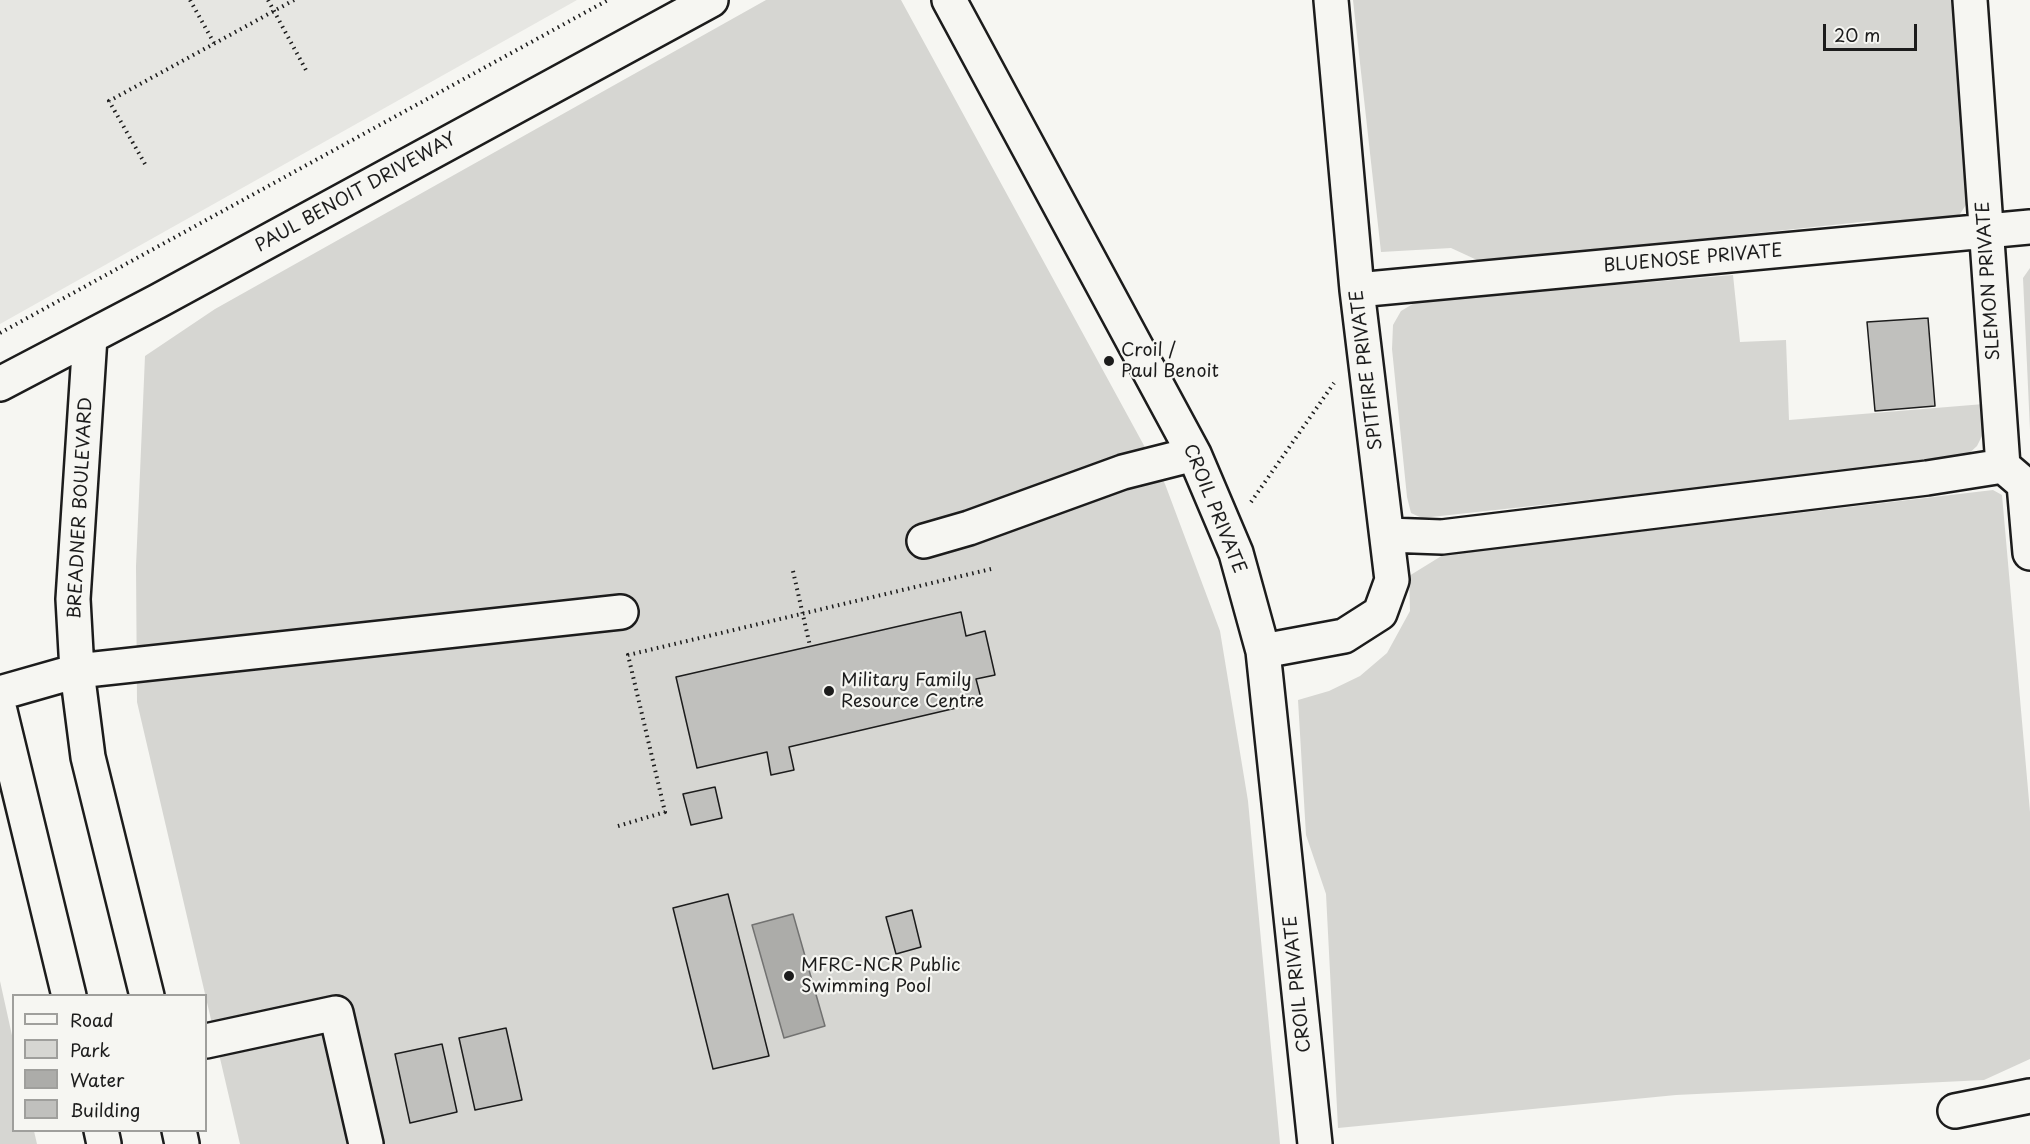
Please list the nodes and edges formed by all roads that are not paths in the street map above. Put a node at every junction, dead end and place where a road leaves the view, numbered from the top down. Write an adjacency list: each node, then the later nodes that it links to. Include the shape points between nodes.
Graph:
1 (711, 0): 8 (street, PAUL BENOIT DRIVEWAY)
2 (949, 0): 10 (street, CROIL PRIVATE)
3 (1331, 0): 7 (street, SPITFIRE PRIVATE)
4 (1970, 0): 6 (street, SLEMON PRIVATE)
5 (2030, 227): 6 (street, BLUENOSE PRIVATE)
6 (1986, 232): 7 (street, BLUENOSE PRIVATE); 11 (street, SLEMON PRIVATE)
7 (1357, 290): 12 (street, SPITFIRE PRIVATE)
8 (90, 337): 9 (street, PAUL BENOIT DRIVEWAY); 17 (street, BREADNER BOULEVARD, via 73,599)
9 (0, 384)
10 (1194, 454): 13 (street, via 1122,472); 16 (street, CROIL PRIVATE, via 1236,553)
11 (2019, 478): 12 (street, via 1927,478 1442,537); 14 (street, SLEMON PRIVATE)
12 (1387, 536): 16 (street, SPITFIRE PRIVATE, via 1392,580 1380,614 1344,636)
13 (924, 541)
14 (2030, 553)
15 (621, 612): 17 (street)
16 (1263, 651): 26 (street, CROIL PRIVATE)
17 (77, 671): 18 (street); 21 (street, BREADNER BOULEVARD, via 88,757)
18 (0, 693)
19 (0, 711): 20 (street)
20 (69, 994)
21 (147, 994)
22 (207, 1041): 25 (street, via 336,1013)
23 (2030, 1096): 24 (street)
24 (1955, 1111)
25 (366, 1144)
26 (1315, 1144)

